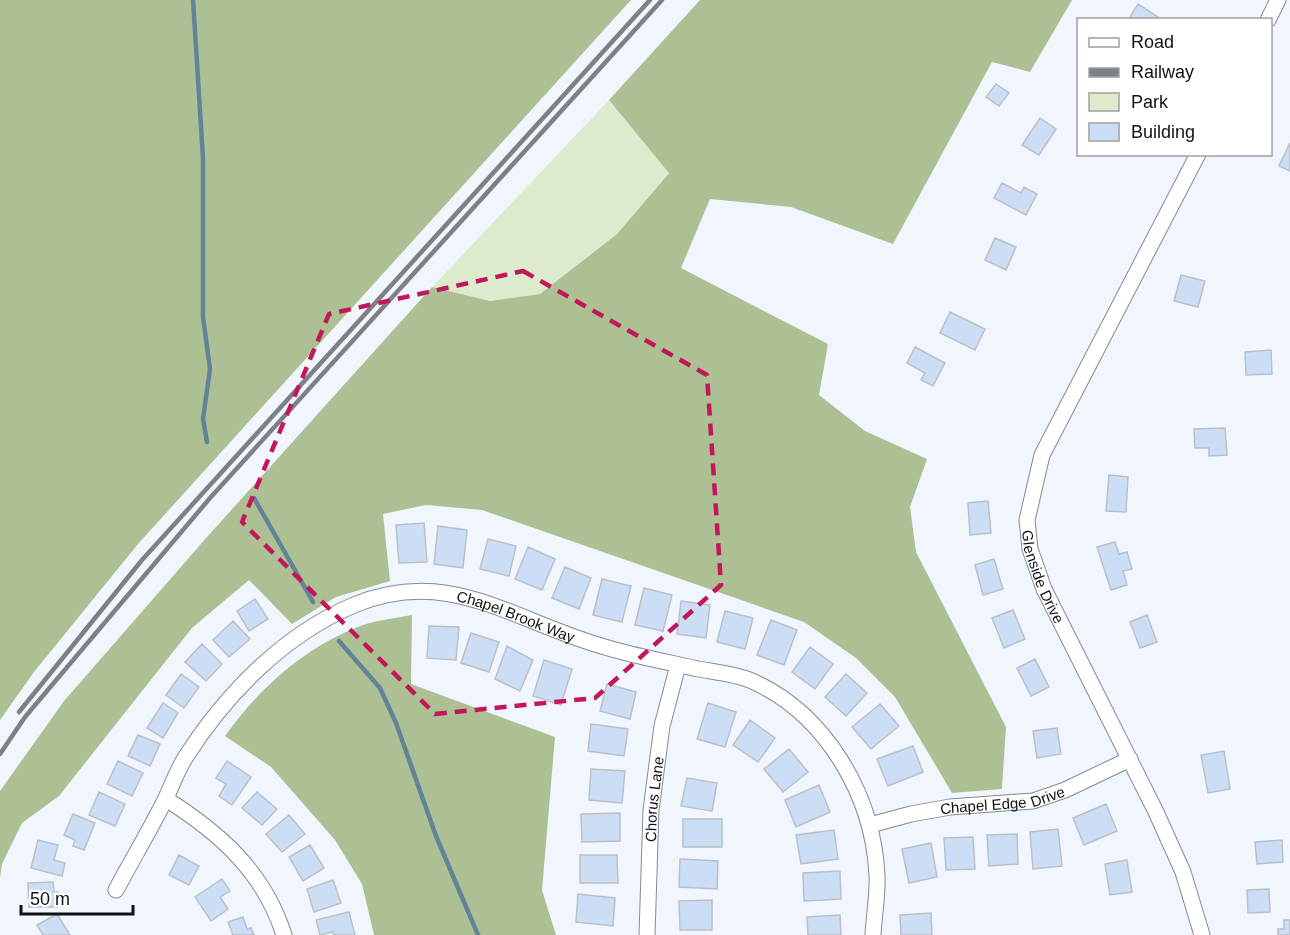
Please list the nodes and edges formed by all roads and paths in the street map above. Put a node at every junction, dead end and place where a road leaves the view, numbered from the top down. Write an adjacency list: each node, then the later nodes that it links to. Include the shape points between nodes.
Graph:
1 (1278, 0): 2 (street)
2 (1269, 18)
3 (1197, 156): 5 (street, Glenside Drive, via 1042,455 1027,520 1030,549 1044,589)
4 (678, 665): 6 (street, Chapel Brook Way, via 579,639 477,599 446,592 380,597 353,606 308,630 263,664 218,710 183,761); 7 (street, Chapel Brook Way, via 750,680 780,696 832,745 854,782); 10 (street, Chorus Lane, via 662,726 651,810)
5 (1130, 759): 7 (street, Chapel Edge Drive, via 1033,801 950,807); 12 (street, Glenside Drive, via 1183,872)
6 (166, 799): 8 (street, Chapel Brook Way); 9 (street, via 222,838 243,860 260,884)
7 (870, 825): 11 (street, Chapel Brook Way, via 877,875)
8 (116, 890)
9 (284, 935)
10 (647, 935)
11 (873, 935)
12 (1202, 935)

